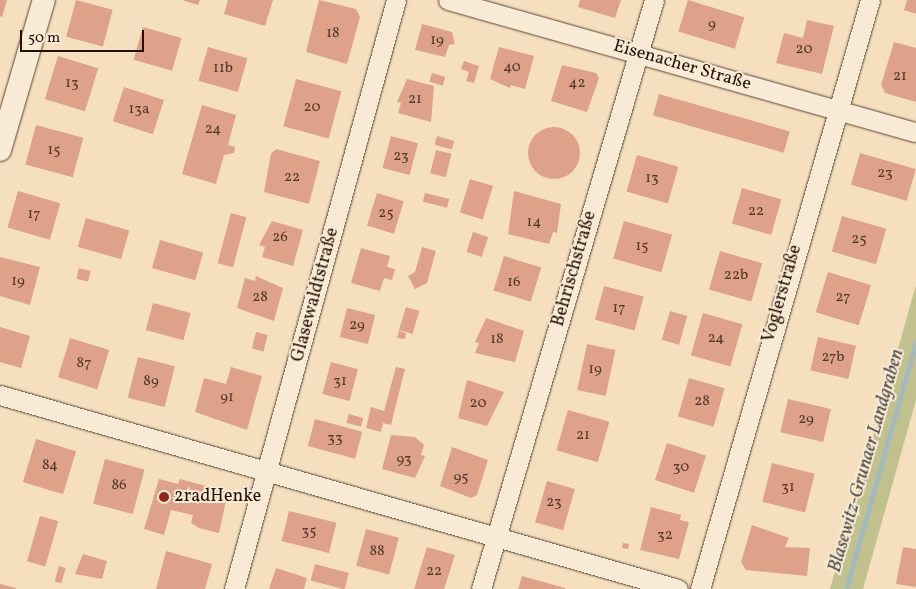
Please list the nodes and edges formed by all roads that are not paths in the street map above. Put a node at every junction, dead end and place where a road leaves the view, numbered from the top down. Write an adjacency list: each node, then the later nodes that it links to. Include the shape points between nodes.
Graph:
1 (44, 0): 9 (street)
2 (396, 0): 11 (street, Glasewaldtstraße)
3 (448, 0): 6 (street, Eisenacher Straße)
4 (654, 0): 6 (street, Behrischstraße)
5 (870, 0): 7 (street, Voglerstraße)
6 (638, 53): 7 (street, Eisenacher Straße); 12 (street, Behrischstraße)
7 (838, 110): 8 (street, Eisenacher Straße); 16 (street, Voglerstraße)
8 (916, 132)
9 (0, 150)
10 (0, 395): 11 (street)
11 (270, 471): 12 (street); 13 (street, Glasewaldtstraße)
12 (496, 537): 14 (street, Behrischstraße); 15 (street)
13 (234, 589)
14 (481, 589)
15 (678, 589)
16 (700, 589)

